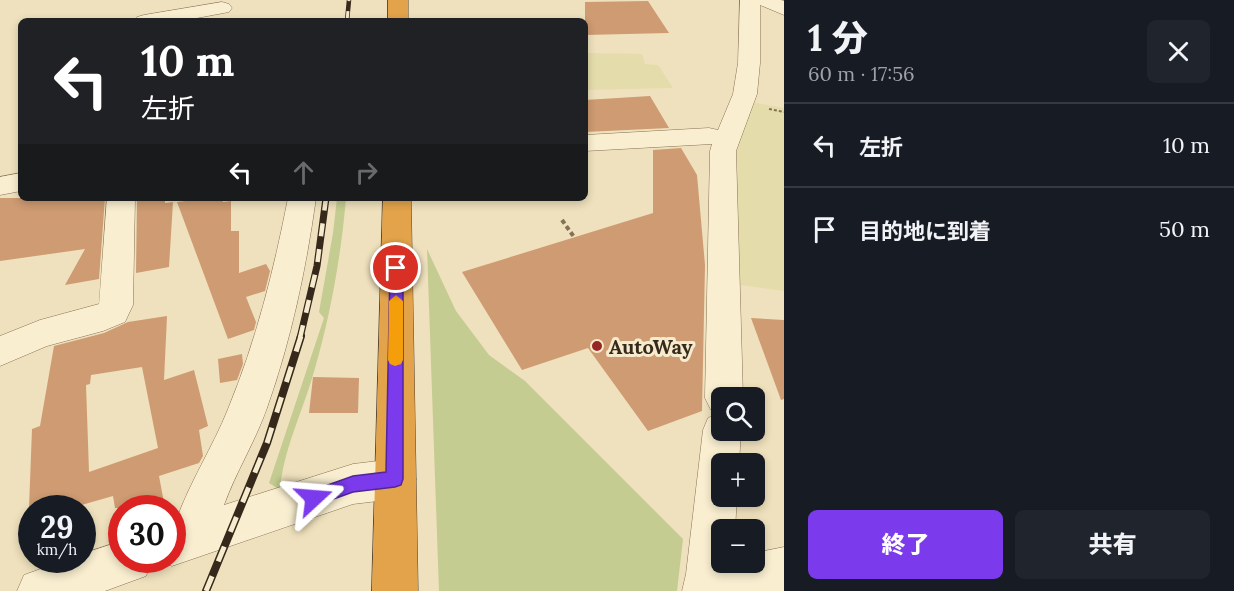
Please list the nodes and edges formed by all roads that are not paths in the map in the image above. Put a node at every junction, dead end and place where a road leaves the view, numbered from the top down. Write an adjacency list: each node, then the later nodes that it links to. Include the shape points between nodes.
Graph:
1 (398, 0): 7 (highway)
2 (750, 0): 8 (street, via 745,94)
3 (765, 0): 4 (street)
4 (784, 9)
5 (223, 10): 6 (street)
6 (166, 18)
7 (398, 18)
8 (726, 139): 9 (street, via 709,136); 16 (street, via 721,184)
9 (588, 143)
10 (18, 183): 11 (street)
11 (0, 186)
12 (121, 201): 15 (street, via 113,313 40,334)
13 (301, 201): 19 (street, via 290,268 246,411)
14 (397, 201): 18 (highway)
15 (0, 351)
16 (724, 387)
17 (721, 441): 23 (street)
18 (395, 479): 20 (street, via 353,484); 25 (highway)
19 (186, 536)
20 (186, 540)
21 (108, 568): 24 (street)
22 (784, 570): 23 (street)
23 (707, 583)
24 (40, 591)
25 (395, 591)

